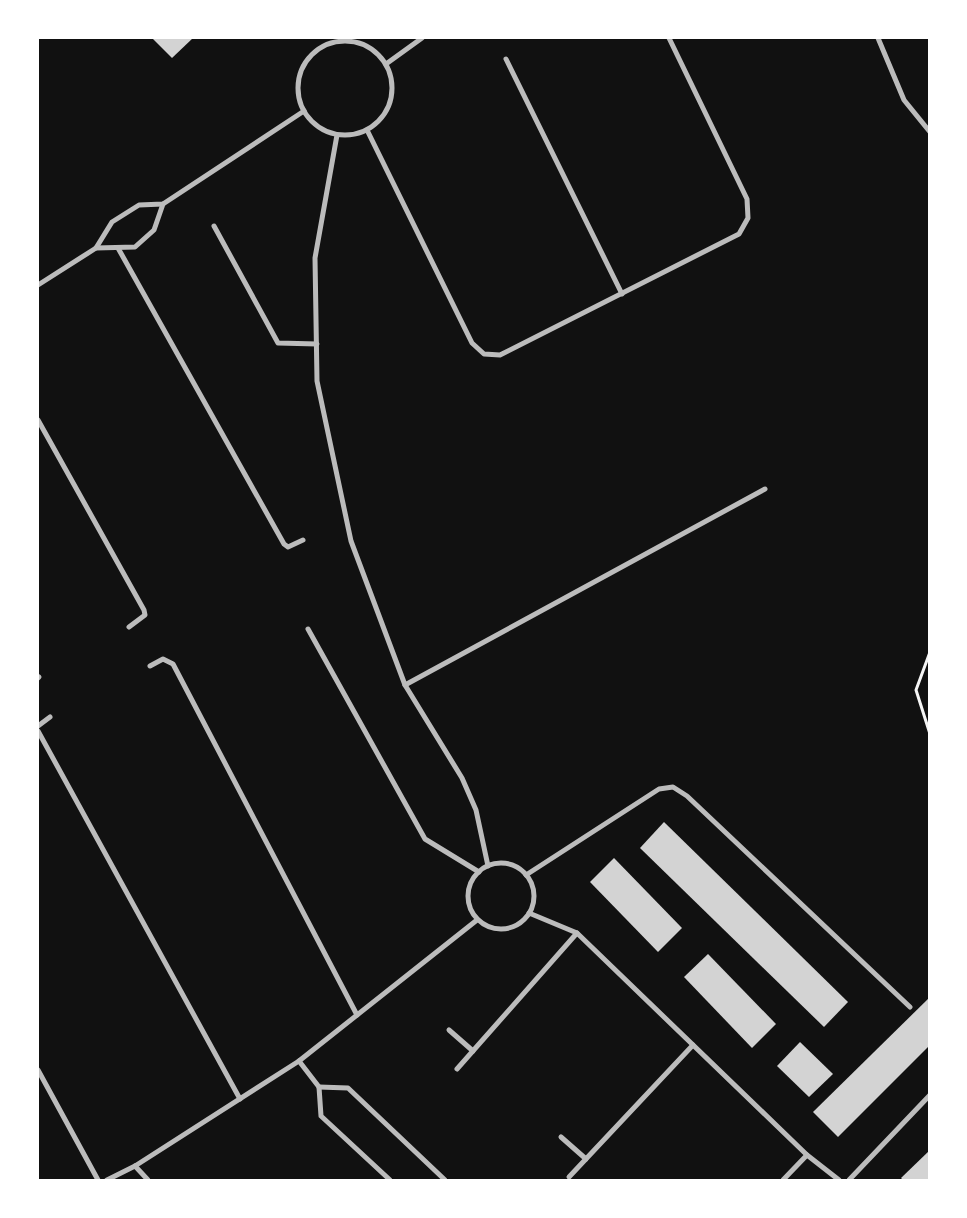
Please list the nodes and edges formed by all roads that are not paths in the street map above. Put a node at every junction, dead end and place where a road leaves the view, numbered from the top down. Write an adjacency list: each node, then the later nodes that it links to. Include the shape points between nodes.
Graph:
1 (422, 38): 6 (street)
2 (669, 38): 16 (street, via 747,199 748,218 739,234)
3 (878, 38): 9 (street, via 904,100)
4 (332, 40): 6 (street, via 363,44); 7 (street, via 309,58 302,70 298,91)
5 (506, 59): 16 (street)
6 (386, 64): 8 (street, via 392,78 388,109)
7 (304, 112): 10 (street, via 318,127); 11 (street)
8 (368, 130): 10 (street, via 353,135); 16 (street, via 472,343 484,354 500,355)
9 (930, 132)
10 (337, 135): 17 (street, via 315,258)
11 (163, 204): 13 (street, via 139,205 112,222); 14 (street, via 154,230 136,247)
12 (214, 226): 17 (street, via 278,343)
13 (96, 248): 14 (street); 15 (street)
14 (118, 248): 20 (street, via 284,544 288,547)
15 (38, 285)
16 (622, 294)
17 (316, 344): 24 (street, via 317,381 351,541)
18 (38, 420): 21 (street, via 144,610 145,616)
19 (765, 489): 24 (street)
20 (303, 540)
21 (129, 627)
22 (308, 629): 29 (street, via 425,839)
23 (150, 666): 35 (street, via 163,659 173,664)
24 (405, 684): 28 (street, via 462,778 476,810)
25 (50, 717): 26 (street)
26 (38, 726)
27 (38, 731): 44 (street)
28 (488, 866): 29 (street); 30 (street, via 509,864)
29 (480, 872): 32 (street, via 472,880 468,900)
30 (526, 875): 31 (street, via 533,894); 34 (street, via 659,789 673,786)
31 (529, 913): 32 (street, via 522,921 504,929 486,926); 33 (street)
32 (478, 920): 35 (street)
33 (576, 933): 37 (street); 38 (street)
34 (910, 1007)
35 (356, 1015): 39 (street)
36 (449, 1030): 38 (street)
37 (693, 1046): 46 (street); 47 (street)
38 (473, 1051): 40 (street)
39 (299, 1061): 42 (street); 44 (street)
40 (457, 1069)
41 (38, 1070): 50 (street)
42 (319, 1087): 53 (street, via 321,1116); 54 (street, via 348,1088)
43 (930, 1095): 57 (street)
44 (240, 1098): 48 (street)
45 (561, 1137): 47 (street)
46 (807, 1155): 55 (street); 56 (street)
47 (586, 1158): 49 (street)
48 (135, 1166): 51 (street); 52 (street)
49 (569, 1177)
50 (98, 1180)
51 (107, 1180)
52 (148, 1180)
53 (390, 1180)
54 (445, 1180)
55 (783, 1180)
56 (839, 1180)
57 (849, 1180)

